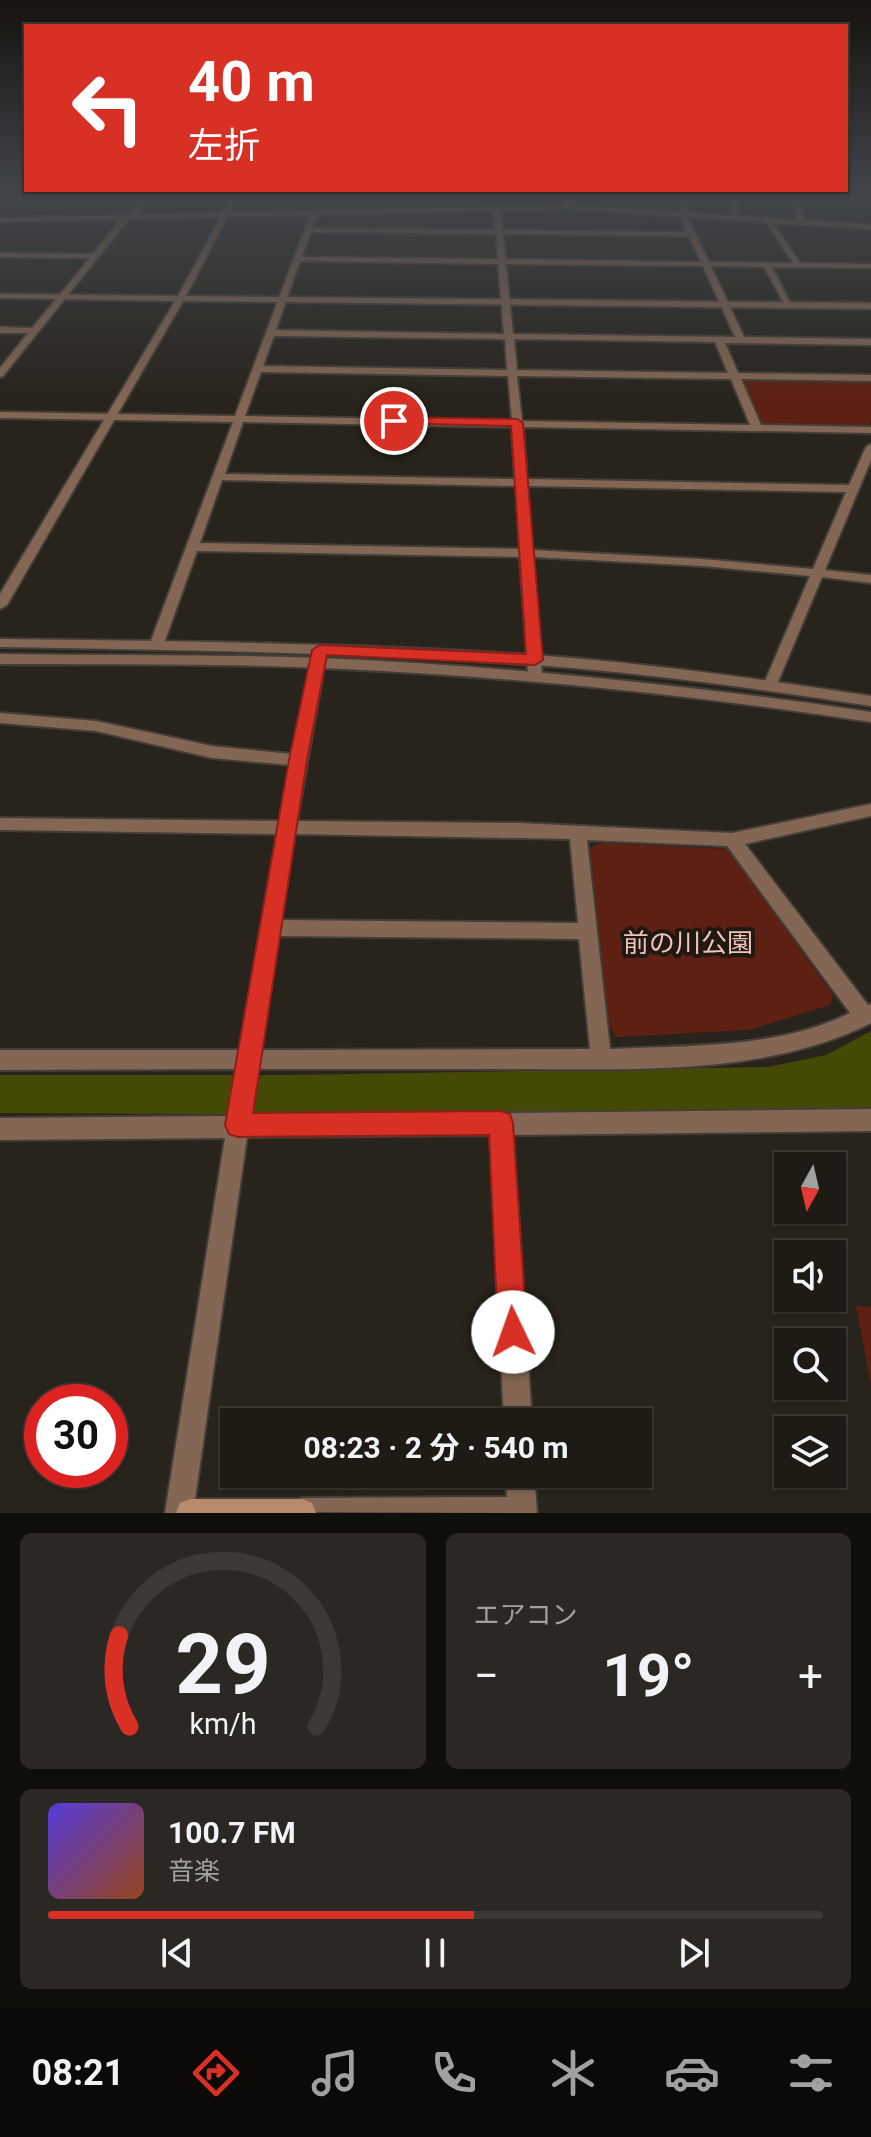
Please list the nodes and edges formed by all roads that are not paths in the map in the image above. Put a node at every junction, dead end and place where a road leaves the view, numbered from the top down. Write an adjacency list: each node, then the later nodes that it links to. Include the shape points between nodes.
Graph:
1 (90, 263): 11 (street)
2 (200, 263): 12 (street)
3 (296, 263): 13 (street)
4 (502, 263): 14 (street)
5 (611, 263): 6 (street)
6 (706, 264): 7 (street); 15 (street)
7 (766, 264): 8 (street); 16 (street)
8 (798, 265): 9 (street)
9 (871, 266)
10 (0, 296): 11 (street)
11 (63, 296): 12 (street); 19 (street)
12 (182, 296): 13 (street); 31 (street)
13 (284, 298): 14 (street); 20 (street)
14 (506, 301): 15 (street); 21 (street)
15 (724, 304): 16 (street); 23 (street)
16 (789, 305): 17 (street)
17 (871, 306)
18 (0, 330): 19 (street)
19 (35, 331): 26 (street)
20 (271, 333): 21 (street); 25 (street)
21 (508, 337): 22 (street); 27 (street)
22 (719, 340): 23 (street); 28 (street)
23 (741, 340): 24 (street)
24 (871, 342)
25 (258, 369): 27 (street); 32 (street)
26 (2, 370)
27 (512, 372): 28 (street); 33 (street)
28 (734, 376): 29 (street); 34 (street)
29 (871, 378)
30 (0, 415): 31 (street)
31 (112, 416): 32 (street); 44 (street)
32 (240, 418): 33 (street); 37 (street)
33 (517, 423): 34 (street); 38 (street)
34 (757, 428): 35 (street)
35 (871, 430)
36 (871, 447): 39 (street)
37 (220, 477): 38 (street); 40 (street)
38 (521, 482): 39 (street); 41 (street)
39 (853, 489): 42 (street)
40 (193, 547): 41 (street); 46 (street)
41 (527, 552): 42 (street); 49 (street)
42 (817, 572): 43 (street); 50 (street)
43 (871, 579)
44 (0, 605)
45 (0, 643): 46 (street)
46 (156, 646): 47 (street)
47 (319, 656): 48 (street); 49 (street); 54 (street)
48 (0, 659)
49 (535, 667): 50 (street); 52 (street)
50 (770, 686): 51 (street)
51 (871, 701)
52 (871, 717)
53 (0, 718): 54 (street, via 96,726 212,752)
54 (298, 760): 57 (street)
55 (871, 810): 59 (street)
56 (0, 824): 57 (street)
57 (288, 829): 58 (street); 60 (street)
58 (578, 832): 59 (street); 61 (street)
59 (732, 840): 62 (street)
60 (272, 928): 61 (street); 65 (street)
61 (587, 931): 63 (street)
62 (868, 1015): 63 (street, via 802,1039 733,1053)
63 (601, 1059): 65 (street)
64 (0, 1060): 65 (street)
65 (249, 1060): 68 (street)
66 (871, 1120): 67 (street)
67 (501, 1123): 68 (street); 70 (street)
68 (238, 1125): 69 (street); 74 (street)
69 (0, 1129)
70 (517, 1408)
71 (521, 1488): 73 (street)
72 (302, 1512): 73 (street); 75 (main road)
73 (522, 1512)
74 (179, 1513)
75 (190, 1513)

